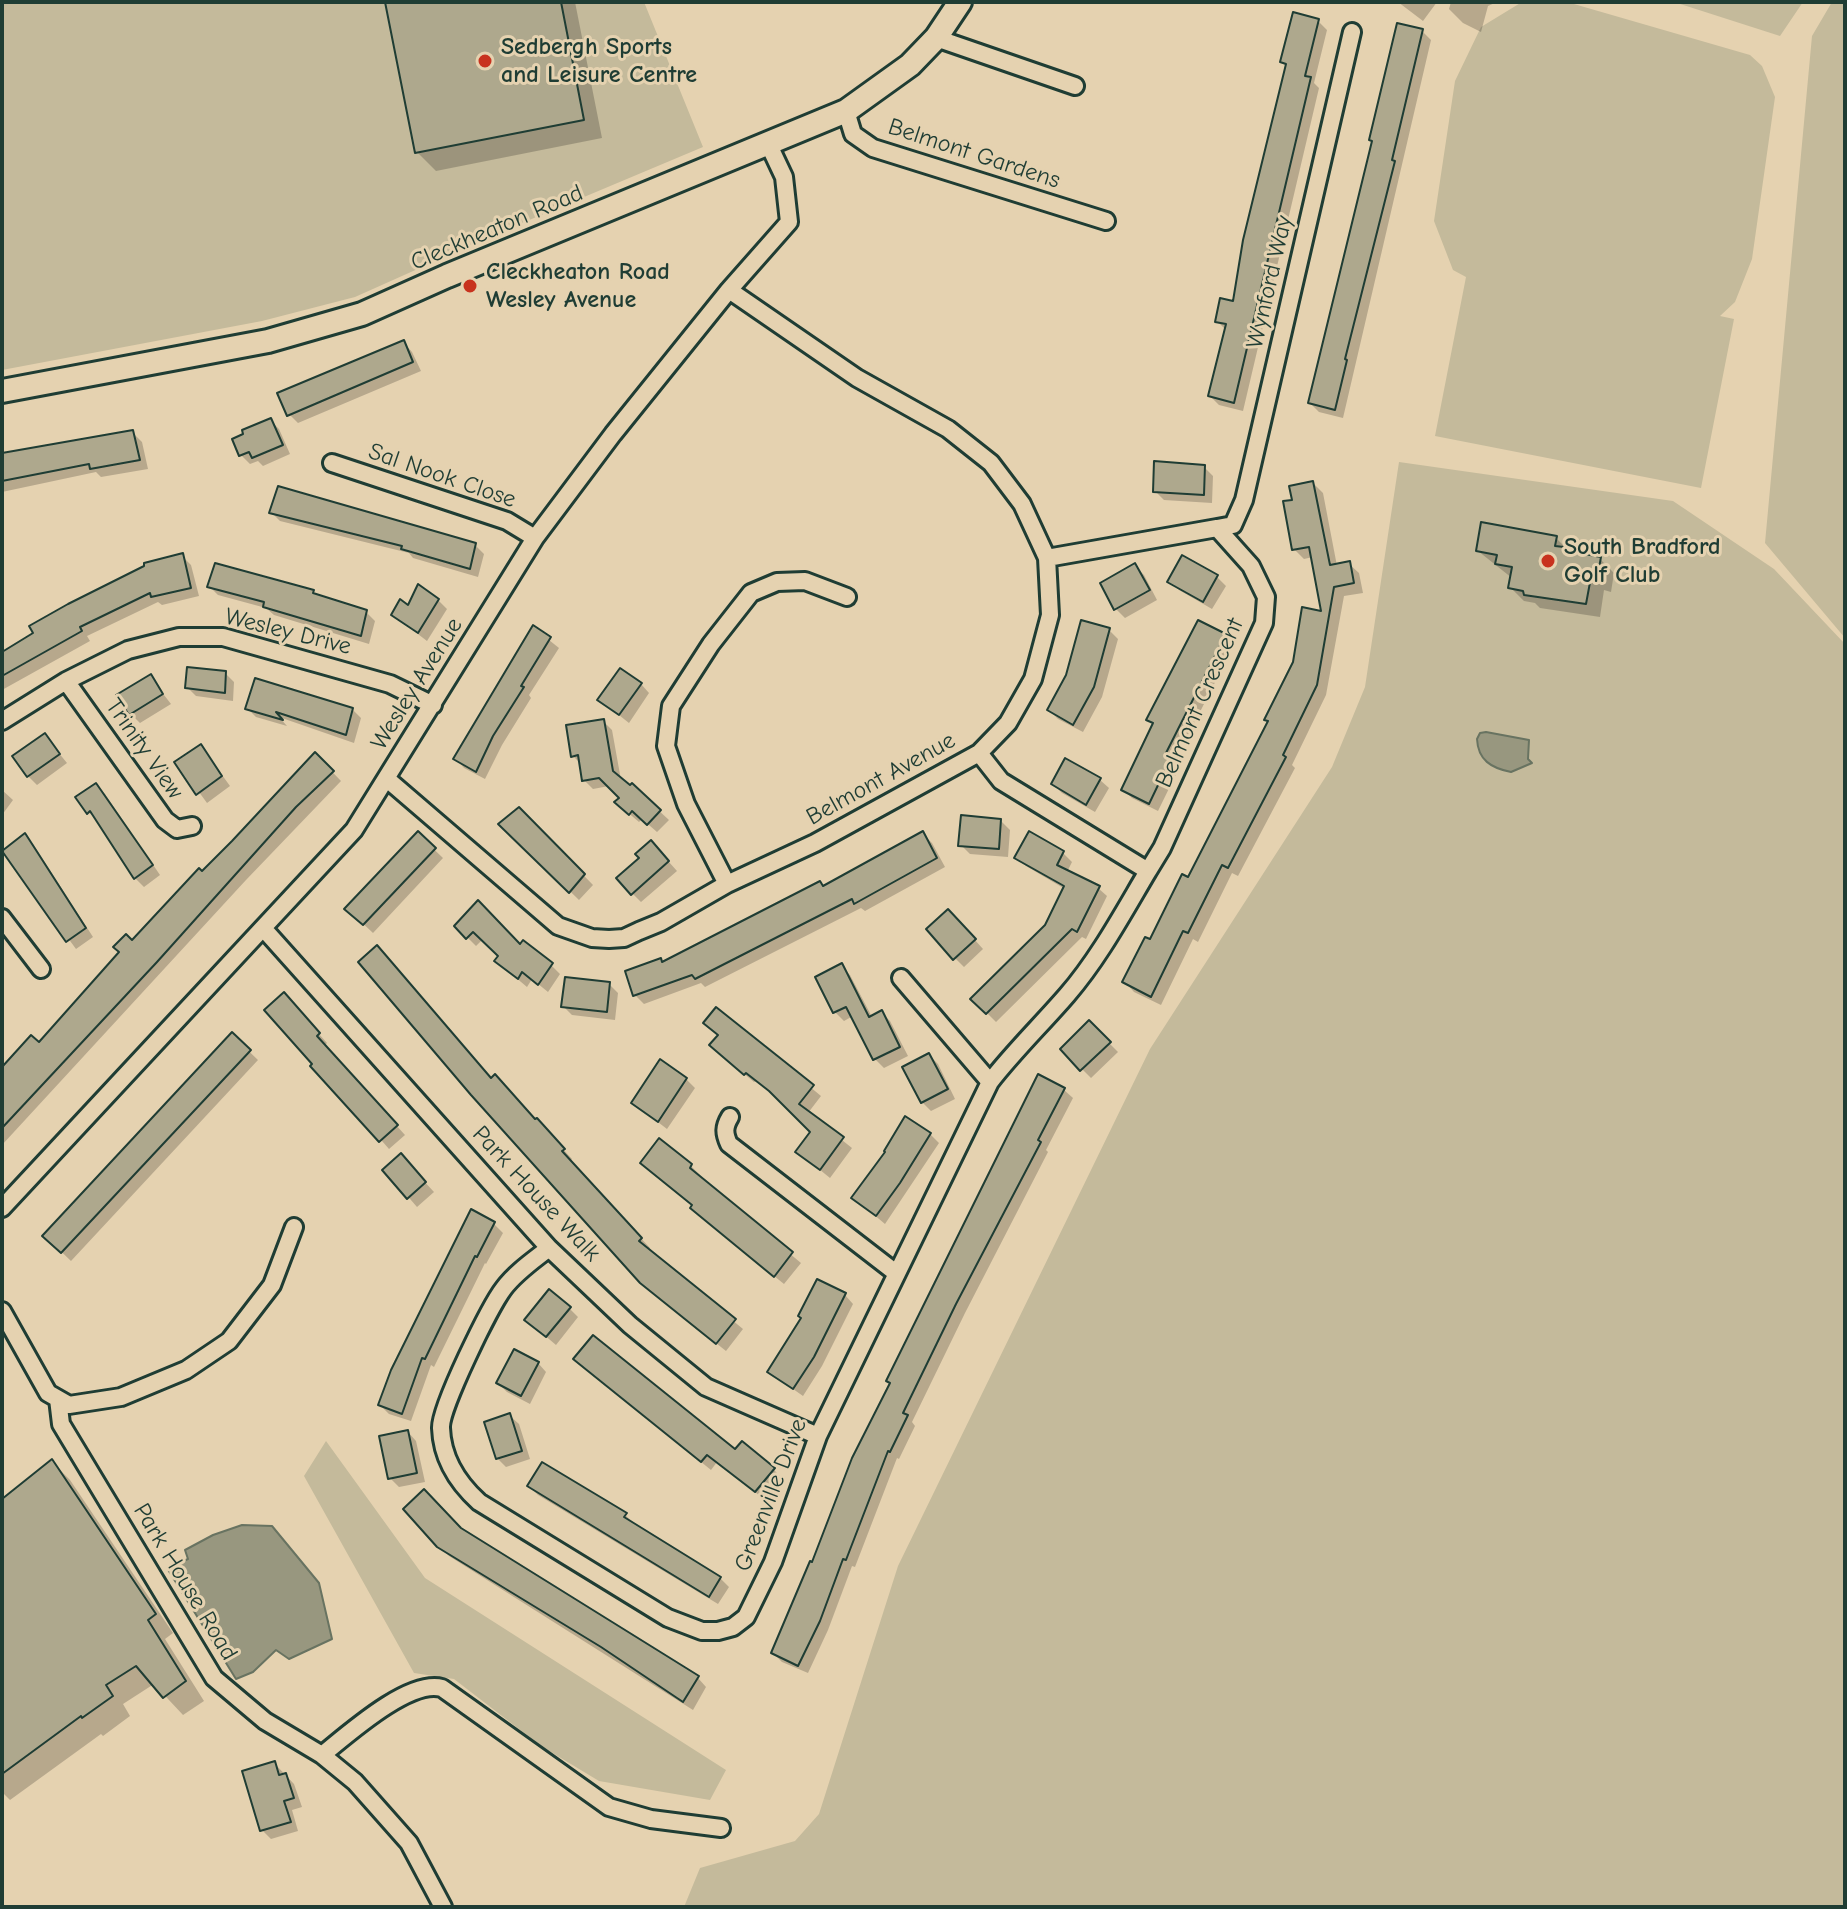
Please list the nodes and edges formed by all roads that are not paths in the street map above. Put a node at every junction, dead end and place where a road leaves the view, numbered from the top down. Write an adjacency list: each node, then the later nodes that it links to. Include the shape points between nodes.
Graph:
1 (960, 2): 3 (street, Cleckheaton Road)
2 (1352, 32): 11 (street, Wynford Way, via 1244,500 1233,525)
3 (936, 38): 4 (street); 5 (street, Cleckheaton Road, via 910,65)
4 (1075, 86)
5 (846, 111): 6 (street, Cleckheaton Road); 7 (street, Belmont Gardens, via 853,134 873,148)
6 (768, 143): 8 (street, Wesley Avenue, via 784,177 789,222); 9 (street, Cleckheaton Road, via 362,314 268,341)
7 (1106, 221)
8 (729, 290): 12 (street, Wesley Avenue); 13 (street, Belmont Avenue, via 857,378 948,429 991,463 1022,504)
9 (2, 391)
10 (332, 463): 12 (street, Sal Nook Close, via 507,521)
11 (1217, 528): 13 (street); 21 (street, Belmont Crescent, via 1251,566 1266,597 1264,623)
12 (535, 538): 16 (street, Wesley Avenue)
13 (1047, 558): 18 (street, Belmont Avenue, via 1050,615 1033,679 1008,723)
14 (847, 597): 22 (street, via 805,581 777,582 751,593 671,706 666,746 686,804)
15 (66, 681): 16 (street, Wesley Drive, via 153,642 223,637 390,684); 17 (street, Wesley Drive); 20 (street, Trinity View, via 165,820 177,829)
16 (433, 705): 19 (street, Wesley Avenue)
17 (2, 721)
18 (979, 753): 21 (street, via 1001,781); 22 (street, Belmont Avenue, via 815,843)
19 (387, 779): 22 (street, Belmont Avenue, via 558,926 573,933 624,938); 24 (street, Wesley Avenue, via 354,830)
20 (192, 826)
21 (1148, 871): 27 (street, Greenville Drive, via 1069,993)
22 (727, 884)
23 (2, 918): 25 (street)
24 (263, 928): 29 (street, Wesley Avenue); 31 (street, Park House Walk)
25 (41, 969)
26 (901, 978): 27 (street)
27 (990, 1082): 32 (street, Greenville Drive)
28 (730, 1117): 32 (street, via 724,1134 729,1144)
29 (2, 1208)
30 (294, 1227): 34 (street, via 272,1285 229,1341 186,1370 121,1397 69,1405)
31 (549, 1248): 35 (street, Park House Walk, via 706,1387); 35 (street, Greenville Drive, via 501,1291 440,1424 450,1466 479,1502 668,1618 702,1631 718,1631 746,1617 773,1562)
32 (896, 1273): 35 (street, Greenville Drive)
33 (2, 1311): 34 (street, Park House Road, via 48,1393)
34 (58, 1399): 36 (street, Park House Road, via 61,1424 214,1678 265,1721)
35 (818, 1436)
36 (322, 1755): 37 (street, via 402,1697 431,1685 609,1807 651,1819); 38 (street, Park House Road, via 355,1782 409,1843)
37 (721, 1828)
38 (443, 1907)

